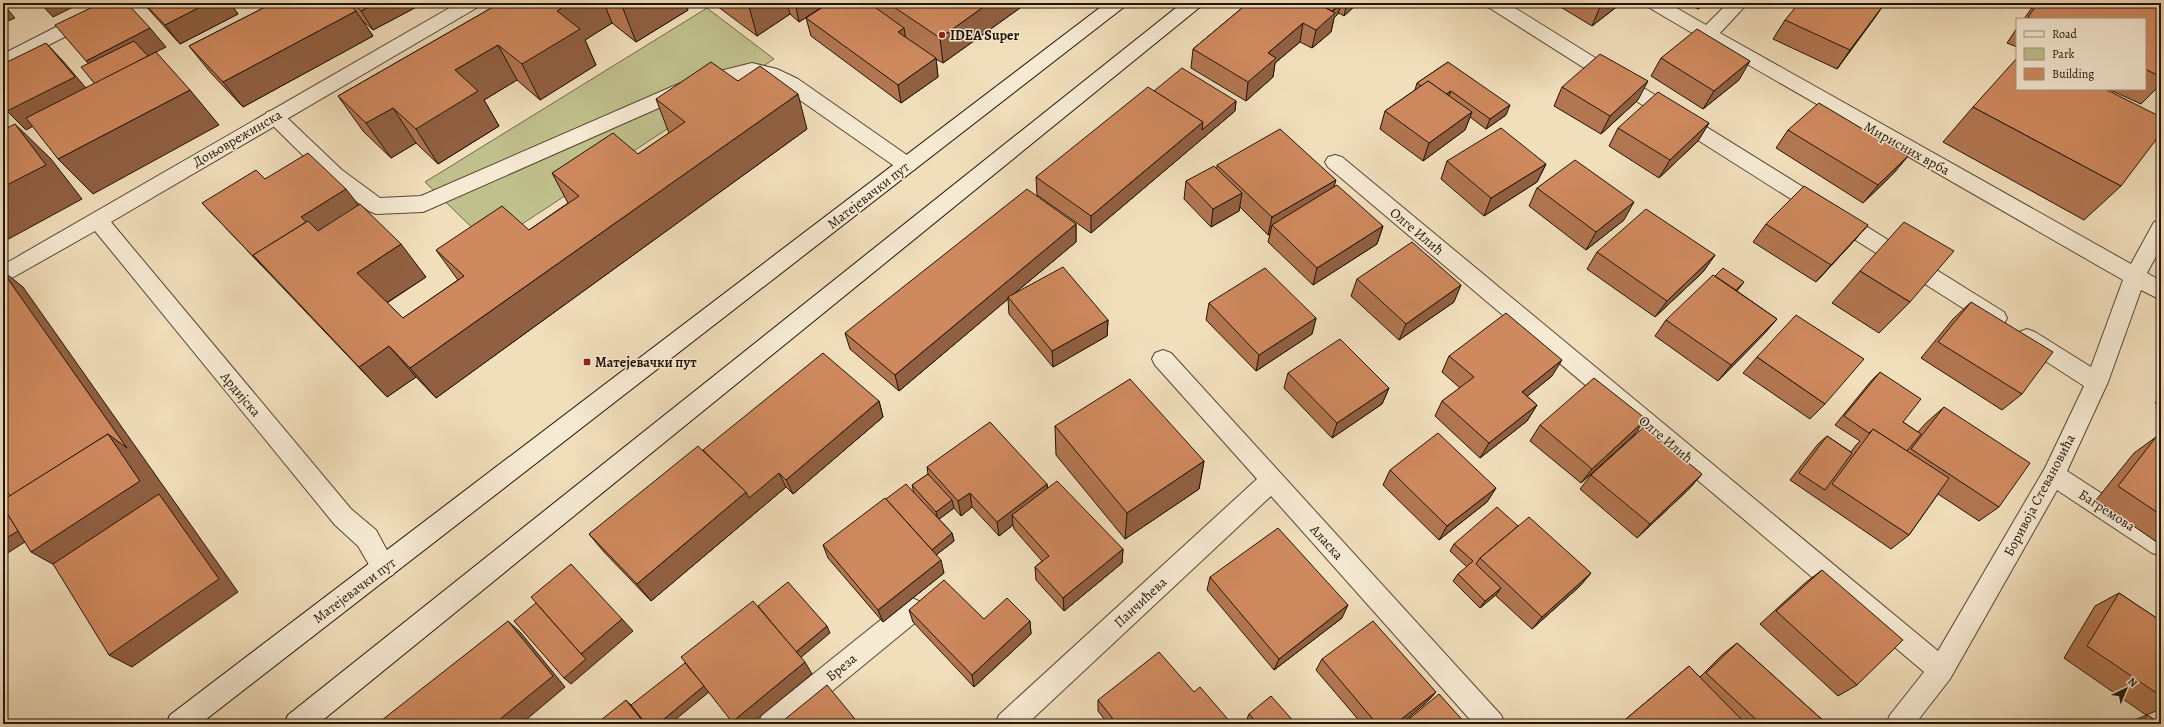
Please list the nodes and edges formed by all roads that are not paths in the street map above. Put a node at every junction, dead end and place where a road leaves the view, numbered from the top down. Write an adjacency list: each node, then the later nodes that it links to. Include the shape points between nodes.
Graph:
1 (118, 3): 9 (street)
2 (472, 3): 10 (street, Доњоврежинска)
3 (1118, 3): 12 (street, Матејевачки пут)
4 (1194, 3): 27 (street)
5 (1494, 3): 19 (street)
6 (1654, 3): 8 (street, Мирисних врба)
7 (1739, 3): 8 (street)
8 (1707, 35): 16 (street, Мирисних врба)
9 (3, 62)
10 (274, 117): 12 (street, via 335,175 376,206 423,204 700,83 752,70 770,74 791,84); 13 (street, Доњоврежинска)
11 (1335, 162): 25 (street, Олге Илић)
12 (907, 165): 23 (street, Матејевачки пут)
13 (98, 220): 15 (street, Доњоврежинска); 23 (street, Ардијска, via 343,517 367,538)
14 (2161, 228): 16 (street, Боривоја Стевановића)
15 (3, 275)
16 (2135, 276): 17 (street, Мирисних врба); 19 (street, Боривоја Стевановића)
17 (2161, 291)
18 (1163, 359): 21 (street, Аласка)
19 (2097, 382): 20 (street, Боривоја Стевановића)
20 (2053, 475): 22 (street, Багремова); 25 (street, Боривоја Стевановића)
21 (1271, 480): 29 (street, Панчићева); 30 (street, Аласка)
22 (2161, 546)
23 (384, 567): 26 (street, Матејевачки пут)
24 (912, 610): 28 (street, Бреза)
25 (1941, 670): 31 (street, Боривоја Стевановића)
26 (179, 724)
27 (297, 724)
28 (771, 724)
29 (1008, 724)
30 (1492, 724)
31 (1899, 724)

